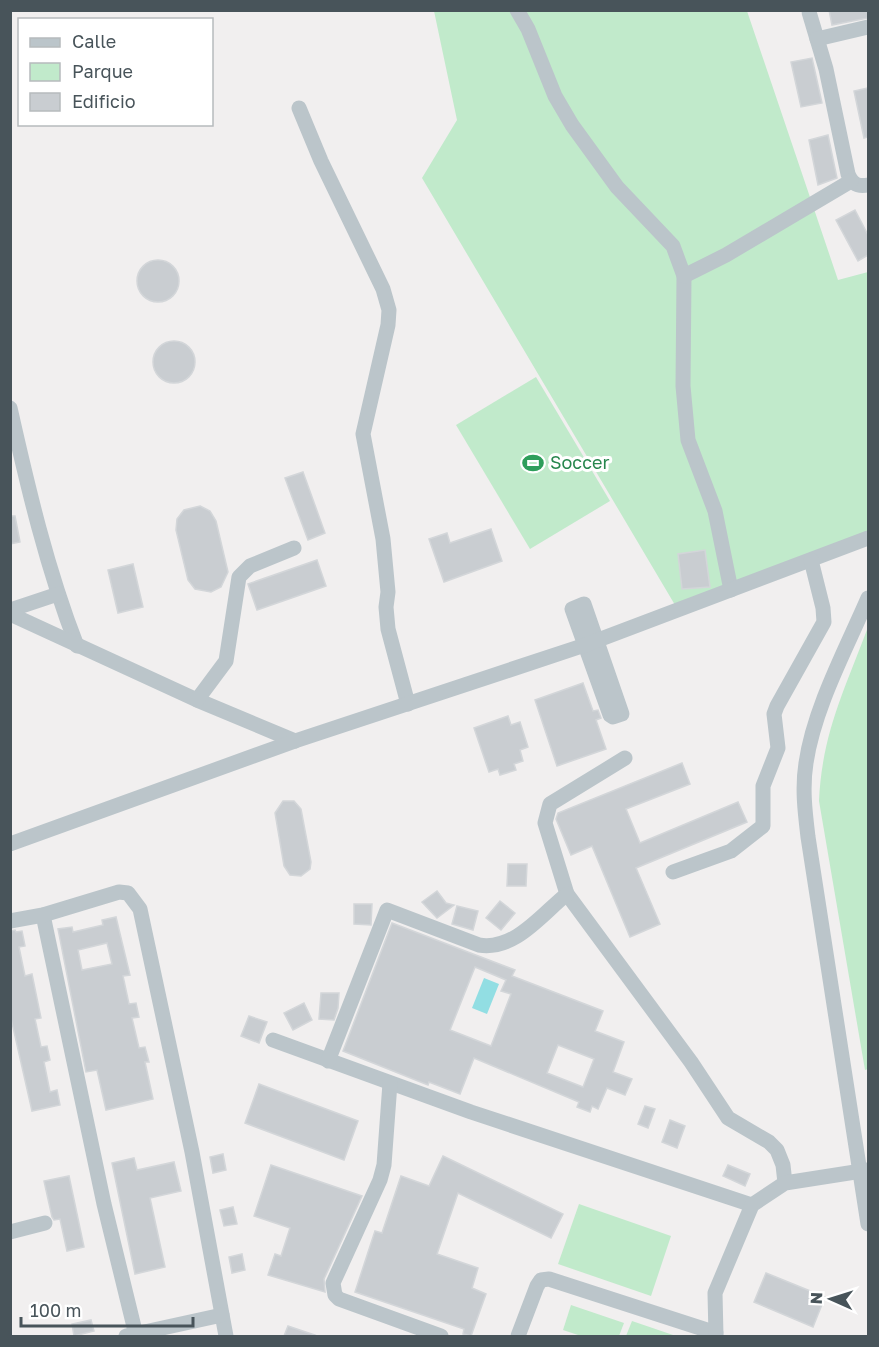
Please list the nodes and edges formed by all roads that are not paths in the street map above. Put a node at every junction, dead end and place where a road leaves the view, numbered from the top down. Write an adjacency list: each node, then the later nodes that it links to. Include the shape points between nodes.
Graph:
1 (517, 10): 8 (street, via 555,96 582,141 617,187 673,246)
2 (809, 12): 4 (street)
3 (868, 27): 4 (street)
4 (818, 39): 6 (street)
5 (299, 108): 23 (street, via 383,289 389,310 363,434 383,539 388,629)
6 (851, 181): 7 (street); 8 (street)
7 (868, 186)
8 (684, 276): 13 (street, via 683,386 688,440 715,511)
9 (10, 408): 14 (street)
10 (868, 538): 12 (street)
11 (294, 548): 22 (street, via 249,566 239,577 226,661)
12 (811, 560): 13 (street); 27 (street, via 824,622 774,714 778,748 763,786 764,826 730,851)
13 (731, 590): 19 (street)
14 (58, 594): 17 (street); 20 (street)
15 (868, 598): 34 (street, via 818,719 806,762 804,788 808,837)
16 (578, 607): 19 (street)
17 (10, 610)
18 (10, 614): 20 (street)
19 (591, 643): 21 (street); 23 (street)
20 (77, 646): 22 (street)
21 (606, 686)
22 (197, 700): 24 (street)
23 (408, 704): 24 (street)
24 (295, 741): 26 (street)
25 (625, 758): 28 (street, via 550,804 546,812 547,833)
26 (10, 844)
27 (673, 872)
28 (567, 894): 32 (street, via 508,942 494,946 479,945 387,910); 35 (street, via 728,1118 777,1150)
29 (43, 915): 30 (street); 40 (street, via 119,892 128,893 140,909); 42 (street)
30 (10, 921)
31 (273, 1040): 32 (street)
32 (328, 1061): 33 (street)
33 (390, 1083): 36 (street); 44 (street, via 380,1180 332,1289 339,1299)
34 (864, 1171): 35 (street); 38 (street)
35 (785, 1183): 36 (street)
36 (752, 1205): 41 (street, via 715,1293)
37 (45, 1223): 39 (street)
38 (868, 1224)
39 (10, 1232)
40 (222, 1316): 42 (street); 43 (street)
41 (716, 1335): 45 (street, via 549,1279 541,1280 537,1286)
42 (131, 1336)
43 (226, 1336)
44 (441, 1336)
45 (518, 1336)

